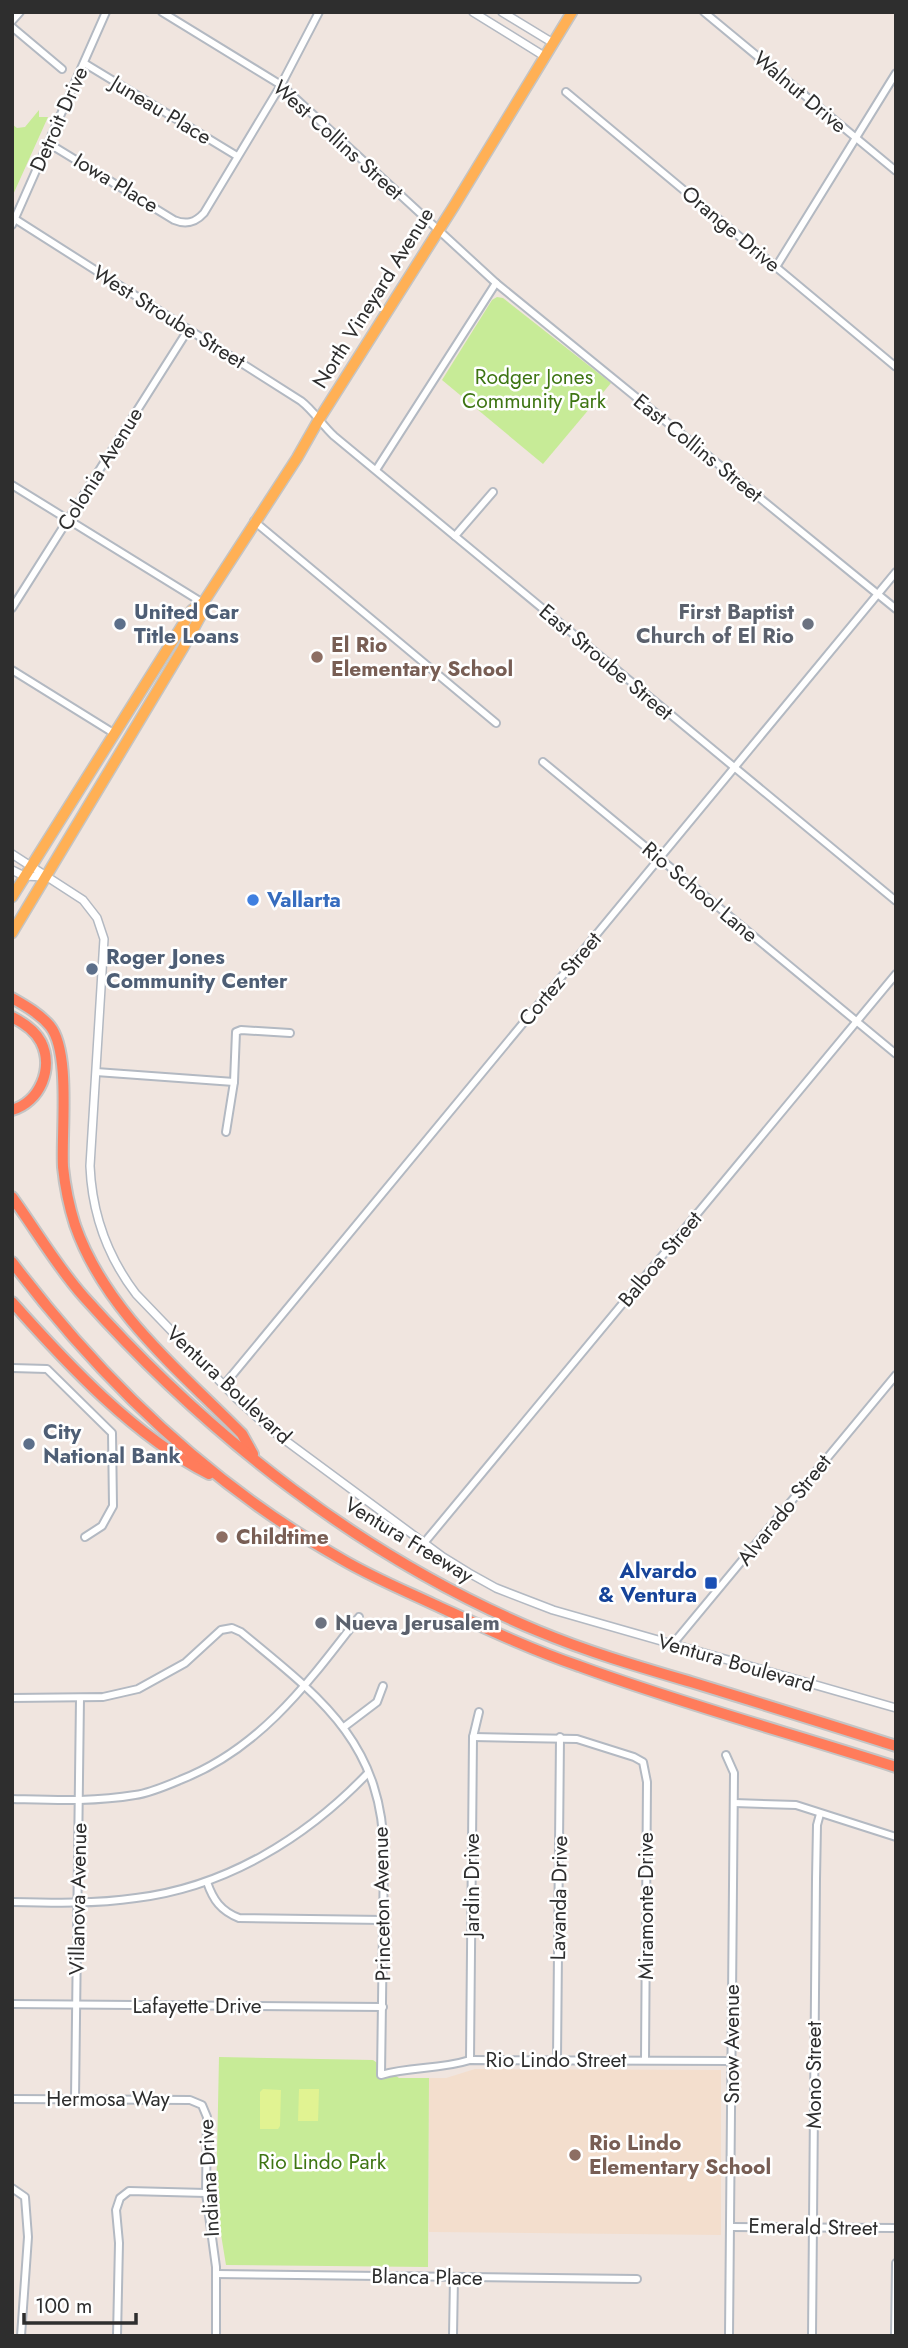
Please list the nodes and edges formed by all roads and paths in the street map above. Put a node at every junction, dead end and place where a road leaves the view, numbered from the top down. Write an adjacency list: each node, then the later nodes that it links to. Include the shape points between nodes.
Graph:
1 (20, 12): 9 (street)
2 (106, 12): 13 (street, Detroit Drive)
3 (162, 12): 16 (street, West Collins Street)
4 (319, 12): 16 (street)
5 (473, 12): 12 (street)
6 (502, 12): 11 (street)
7 (572, 12): 11 (main road, North Vineyard Avenue)
8 (704, 12): 18 (street, Walnut Drive)
9 (12, 21)
10 (12, 27): 14 (street)
11 (552, 43): 12 (main road, North Vineyard Avenue)
12 (544, 56): 23 (main road, North Vineyard Avenue)
13 (84, 63): 19 (street, Detroit Drive); 20 (street, Juneau Place)
14 (62, 69)
15 (896, 72): 18 (street)
16 (281, 85): 20 (street); 23 (street, West Collins Street)
17 (566, 92): 24 (street, Orange Drive)
18 (855, 137): 21 (street, Walnut Drive); 24 (street)
19 (48, 143): 20 (street, Iowa Place, via 184,223 204,213); 22 (street, Detroit Drive)
20 (237, 156)
21 (896, 171)
22 (13, 222): 26 (street, West Stroube Street)
23 (438, 230): 25 (street, East Collins Street); 28 (main road, North Vineyard Avenue)
24 (776, 267): 27 (street, Orange Drive)
25 (496, 283): 29 (street); 36 (street, East Collins Street)
26 (188, 330): 28 (street, West Stroube Street, via 292,394); 32 (street, Colonia Avenue)
27 (896, 367)
28 (318, 421): 29 (street, East Stroube Street); 33 (main road, North Vineyard Avenue)
29 (376, 470): 34 (street, East Stroube Street)
30 (12, 485): 32 (street)
31 (493, 492): 34 (street)
32 (68, 520): 37 (street); 38 (street, Colonia Avenue)
33 (254, 521): 37 (main road, North Vineyard Avenue); 41 (street)
34 (455, 536): 44 (street, East Stroube Street)
35 (896, 572): 36 (street, Cortez Street)
36 (878, 594): 39 (street, East Collins Street); 44 (street, Cortez Street)
37 (203, 603): 42 (main road, North Vineyard Avenue, via 192,610); 45 (main road, North Vineyard Avenue, via 183,648)
38 (12, 608)
39 (896, 609)
40 (12, 670): 42 (street)
41 (496, 723)
42 (115, 734): 45 (main road, via 100,770); 48 (main road, North Vineyard Avenue)
43 (543, 762): 47 (street, Rio School Lane)
44 (734, 768): 47 (street, Cortez Street); 53 (street, East Stroube Street)
45 (98, 790): 51 (main road)
46 (12, 854): 48 (street, Ventura Boulevard)
47 (660, 858): 58 (street, Rio School Lane); 70 (street, Cortez Street)
48 (31, 865): 50 (main road, North Vineyard Avenue); 51 (street, Ventura Boulevard)
49 (12, 870): 50 (street)
50 (24, 876): 51 (street); 52 (main road, North Vineyard Avenue)
51 (45, 877): 54 (main road); 61 (street, Ventura Boulevard, via 83,900 101,928 105,950)
52 (12, 897)
53 (896, 901)
54 (14, 929)
55 (896, 974): 58 (street, Balboa Street)
56 (12, 998): 71 (highway, via 36,1012 57,1039 67,1192 83,1247 96,1272 136,1327 242,1434)
57 (12, 1017): 63 (highway, via 41,1041 46,1064 39,1090)
58 (857, 1021): 60 (street, Rio School Lane); 74 (street, Balboa Street)
59 (290, 1033): 62 (street, via 237,1031)
60 (896, 1054)
61 (96, 1072): 62 (street); 70 (street, Ventura Boulevard, via 91,1180 106,1243 136,1294)
62 (234, 1082): 64 (street)
63 (12, 1110)
64 (226, 1132)
65 (12, 1197): 71 (highway, Ventura Freeway, via 82,1295 150,1367)
66 (12, 1262): 72 (highway, Ventura Freeway, via 122,1390)
67 (12, 1302): 72 (highway, via 85,1380 123,1413 183,1461)
68 (12, 1368): 73 (street, via 47,1369 112,1433 113,1506 102,1526)
69 (896, 1375): 76 (street, Alvarado Street)
70 (224, 1385): 74 (street, Ventura Boulevard, via 277,1435)
71 (258, 1462): 83 (highway, Ventura Freeway, via 350,1531 430,1578 525,1625 614,1659)
72 (226, 1483): 90 (highway, Ventura Freeway, via 344,1561 533,1648 656,1692)
73 (85, 1537)
74 (424, 1543): 76 (street, Ventura Boulevard, via 469,1573 524,1600)
75 (359, 1618): 77 (street)
76 (672, 1645): 81 (street, Ventura Boulevard)
77 (305, 1686): 80 (street, Princeton Avenue, via 241,1632 228,1628 220,1630 186,1664 152,1683); 84 (street, Princeton Avenue); 93 (street, via 249,1742 195,1775 138,1795)
78 (383, 1686): 84 (street, via 377,1702)
79 (12, 1698): 80 (street)
80 (80, 1698): 93 (street, Villanova Avenue)
81 (896, 1708)
82 (479, 1712): 85 (street, Jardin Drive)
83 (829, 1724): 87 (highway); 88 (highway, Ventura Freeway)
84 (344, 1727): 91 (street, Princeton Avenue)
85 (472, 1737): 86 (street); 105 (street, Jardin Drive)
86 (560, 1737): 104 (street, Lavanda Drive); 106 (street, Miramonte Drive, via 634,1757 643,1762 647,1774)
87 (896, 1738)
88 (896, 1746)
89 (726, 1755): 94 (street, Snow Avenue, via 734,1773)
90 (896, 1766)
91 (368, 1773): 97 (street, via 292,1838); 100 (street, Princeton Avenue, via 383,1832)
92 (12, 1800): 93 (street)
93 (79, 1800): 99 (street, Villanova Avenue)
94 (734, 1803): 95 (street, via 786,1803); 107 (street, Snow Avenue)
95 (820, 1814): 96 (street); 115 (street, Mono Street)
96 (896, 1837)
97 (207, 1882): 99 (street, via 138,1898); 100 (street, via 217,1903 239,1918)
98 (12, 1902): 99 (street)
99 (78, 1903): 102 (street, Villanova Avenue)
100 (384, 1920): 103 (street, Princeton Avenue)
101 (12, 2004): 102 (street, Lafayette Drive)
102 (77, 2005): 103 (street, Lafayette Drive); 110 (street, Villanova Avenue)
103 (383, 2007): 108 (street, Princeton Avenue)
104 (557, 2059): 105 (street, Rio Lindo Street); 106 (street, Rio Lindo Street)
105 (470, 2060): 108 (street, Rio Lindo Street)
106 (645, 2060): 107 (street, Rio Lindo Street)
107 (732, 2061): 114 (street, Snow Avenue)
108 (381, 2075)
109 (12, 2099): 110 (street, Hermosa Way)
110 (75, 2099): 111 (street, Hermosa Way, via 190,2100)
111 (202, 2105): 113 (street, Indiana Drive, via 207,2117)
112 (12, 2189): 121 (street, via 25,2197)
113 (206, 2193): 118 (street, Indiana Drive); 122 (street, via 129,2192 120,2198 116,2210)
114 (731, 2227): 115 (street, Emerald Street); 125 (street, Snow Avenue)
115 (813, 2227): 116 (street, Emerald Street); 126 (street, Mono Street)
116 (896, 2228)
117 (896, 2263): 127 (street)
118 (216, 2274): 119 (street, Blanca Place); 123 (street, Indiana Drive)
119 (454, 2277): 120 (street, Blanca Place); 124 (street)
120 (637, 2279)
121 (21, 2336)
122 (117, 2336)
123 (216, 2336)
124 (453, 2336)
125 (729, 2336)
126 (812, 2336)
127 (895, 2336)

